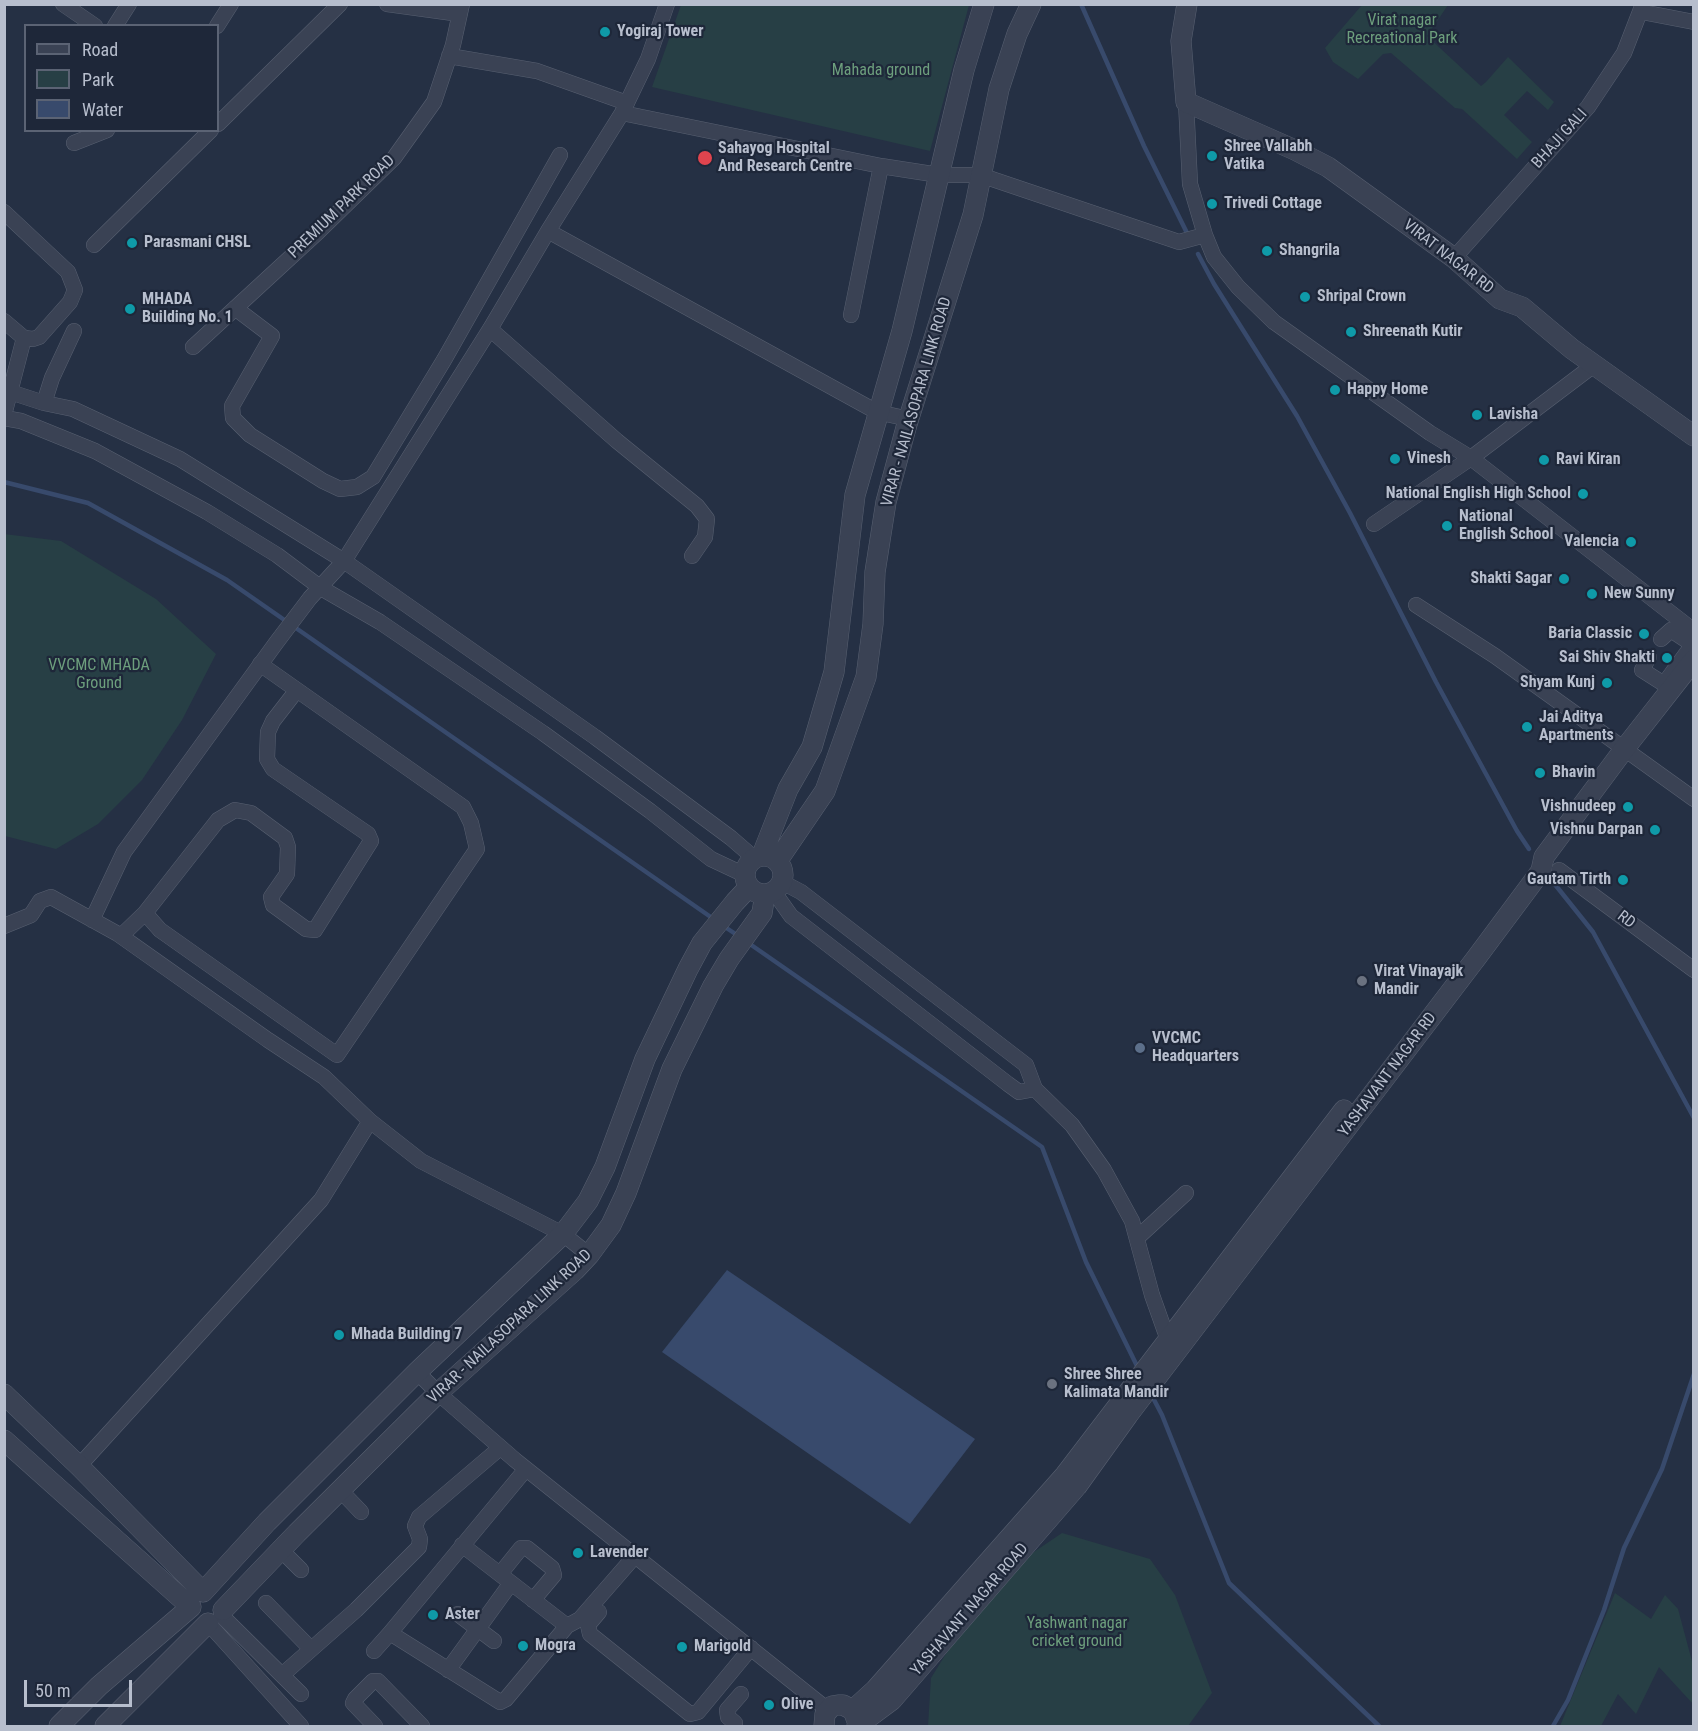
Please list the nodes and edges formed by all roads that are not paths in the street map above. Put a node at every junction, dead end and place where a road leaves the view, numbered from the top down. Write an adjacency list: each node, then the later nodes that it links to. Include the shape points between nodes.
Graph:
1 (63, 4): 13 (street)
2 (129, 4): 14 (street)
3 (231, 4): 15 (street)
4 (340, 4): 19 (street)
5 (387, 4): 11 (street)
6 (667, 4): 18 (street, via 648,59)
7 (984, 4): 25 (street, VIRAR - NAILASOPARA LINK ROAD)
8 (1031, 4): 26 (street, VIRAR - NAILASOPARA LINK ROAD, via 999,89)
9 (1187, 4): 17 (street, via 1182,41)
10 (1643, 8): 12 (street); 31 (street, BHAJI GALI, via 1624,52 1588,107)
11 (461, 9): 16 (street, PREMIUM PARK ROAD)
12 (1694, 22)
13 (93, 24)
14 (116, 24)
15 (219, 24)
16 (449, 56): 18 (street, via 537,71); 32 (street, PREMIUM PARK ROAD, via 434,102 394,158)
17 (1186, 102): 29 (street, via 1190,183); 31 (street, VIRAT NAGAR RD, via 1328,167)
18 (624, 108): 24 (street); 28 (street)
19 (219, 123)
20 (102, 132): 22 (street)
21 (209, 132): 30 (street)
22 (74, 143)
23 (560, 155): 32 (street, via 373,477 357,487 340,489 323,481 250,435 233,418 232,406 272,336)
24 (881, 166): 25 (street); 33 (street)
25 (939, 175): 26 (street); 42 (street, VIRAR - NAILASOPARA LINK ROAD, via 902,331)
26 (980, 175): 29 (street, via 1179,242); 44 (street, VIRAR - NAILASOPARA LINK ROAD, via 973,214)
27 (4, 212): 37 (street, via 68,272 75,290 70,302 39,337)
28 (548, 231): 35 (street); 42 (street)
29 (1201, 236): 47 (street, via 1238,287 1274,322)
30 (94, 246)
31 (1454, 258): 39 (street, VIRAT NAGAR RD, via 1500,299 1522,307)
32 (235, 309): 38 (street, PREMIUM PARK ROAD)
33 (851, 315)
34 (4, 321): 37 (street)
35 (490, 329): 49 (street, via 698,506 707,519 705,537); 50 (street)
36 (74, 331): 41 (street)
37 (24, 338): 40 (street)
38 (193, 347)
39 (1590, 369): 45 (street, VIRAT NAGAR RD); 46 (street); 47 (street)
40 (8, 391): 41 (street); 43 (street)
41 (44, 403): 50 (street, via 73,409 180,459)
42 (878, 412): 44 (street); 62 (street, VIRAR - NAILASOPARA LINK ROAD, via 855,495 834,672 812,747 788,789)
43 (4, 417): 51 (street, via 95,451 151,481 278,555)
44 (909, 419): 62 (street, VIRAR - NAILASOPARA LINK ROAD, via 886,502 866,677 825,791)
45 (1694, 436)
46 (1694, 451)
47 (1471, 458): 48 (street); 53 (street)
48 (1374, 524)
49 (692, 556)
50 (344, 561): 51 (street); 62 (street, via 731,838)
51 (315, 593): 57 (street); 62 (street, via 380,622 543,733 711,859)
52 (1416, 605): 59 (street)
53 (1694, 631)
54 (1661, 639): 55 (street, via 1671,630 1689,642)
55 (1693, 652): 56 (street, via 1664,684 1642,670); 59 (street, YASHAVANT NAGAR RD)
56 (1649, 657)
57 (260, 664): 58 (street); 64 (street, via 124,852)
58 (297, 690): 63 (street, via 268,732 267,759 273,769 368,834 371,841 315,930 306,929 273,905 271,897 287,874 285,838 251,813 235,810 218,820); 70 (street, via 463,807 477,849)
59 (1625, 748): 60 (street); 61 (street, YASHAVANT NAGAR RD)
60 (1694, 799)
61 (1552, 864): 68 (street, RD); 78 (street, via 1533,865 1520,881); 79 (street, YASHAVANT NAGAR RD, via 1541,871)
62 (763, 880): 67 (street, VIRAR - NAILASOPARA LINK ROAD, via 735,902 702,943); 69 (street, VIRAR - NAILASOPARA LINK ROAD); 72 (street, via 801,892 1026,1065); 72 (street, via 791,916 1008,1084 1019,1092)
63 (145, 913): 66 (street); 70 (street, via 160,930)
64 (92, 920): 65 (street, via 51,897 40,901 31,915); 66 (street)
65 (4, 926)
66 (121, 936): 71 (street)
67 (688, 969): 69 (street); 75 (street, VIRAR - NAILASOPARA LINK ROAD, via 645,1059 605,1167 588,1201)
68 (1694, 970)
69 (713, 986): 77 (street, VIRAR - NAILASOPARA LINK ROAD, via 672,1069 626,1193 611,1225)
70 (337, 1055): 71 (street)
71 (324, 1077): 73 (street)
72 (1035, 1089): 76 (street, via 1072,1125 1104,1170)
73 (370, 1121): 75 (street, via 421,1161); 85 (street, via 321,1200)
74 (1186, 1193): 76 (street)
75 (563, 1234): 77 (street); 80 (street, VIRAR - NAILASOPARA LINK ROAD)
76 (1137, 1238): 78 (street)
77 (589, 1255): 81 (street, VIRAR - NAILASOPARA LINK ROAD)
78 (1168, 1340): 79 (street)
79 (1159, 1364): 87 (street, YASHAVANT NAGAR RD)
80 (417, 1372): 81 (street); 95 (street, VIRAR - NAILASOPARA LINK ROAD, via 267,1522)
81 (438, 1393): 84 (street); 88 (street, VIRAR - NAILASOPARA LINK ROAD)
82 (4, 1394): 85 (street)
83 (4, 1440): 95 (street)
84 (501, 1448): 86 (street); 105 (street, via 419,1517 415,1526 419,1547)
85 (79, 1466): 95 (street)
86 (526, 1469): 90 (street); 92 (street)
87 (1071, 1481): 112 (street, YASHAVANT NAGAR ROAD, via 892,1700)
88 (340, 1491): 89 (street); 91 (street, VIRAR - NAILASOPARA LINK ROAD)
89 (361, 1512)
90 (462, 1545): 94 (street); 102 (street)
91 (281, 1550): 93 (street); 99 (street, VIRAR - NAILASOPARA LINK ROAD)
92 (638, 1559): 100 (street, via 580,1619); 104 (street); 104 (street, via 588,1625 590,1634 672,1700 690,1713 698,1712)
93 (302, 1570)
94 (505, 1579): 96 (street); 96 (street, via 521,1548 527,1548 552,1568 554,1575); 101 (street)
95 (197, 1599): 99 (street, via 192,1612 198,1621); 99 (street, via 209,1592 218,1596 223,1605); 113 (street, VIRAR - NAILASOPARA LINK ROAD)
96 (533, 1600): 100 (street)
97 (266, 1603): 105 (street)
98 (459, 1614): 101 (street)
99 (218, 1616): 108 (street); 114 (street, VIRAR - NAILASOPARA LINK ROAD); 115 (street)
100 (567, 1626): 107 (street, via 500,1702)
101 (478, 1629): 103 (street); 107 (street)
102 (390, 1634): 106 (street); 107 (street)
103 (494, 1641)
104 (752, 1648): 111 (street)
105 (311, 1649): 108 (street)
106 (374, 1651)
107 (448, 1670)
108 (282, 1675): 109 (street)
109 (301, 1694)
110 (741, 1694): 118 (street, via 726,1710)
111 (824, 1721): 112 (street, via 838,1705 843,1705)
112 (855, 1721)
113 (59, 1726)
114 (105, 1726)
115 (301, 1726)
116 (375, 1726): 117 (street, via 353,1704 373,1681 378,1681)
117 (422, 1726)
118 (735, 1726)

